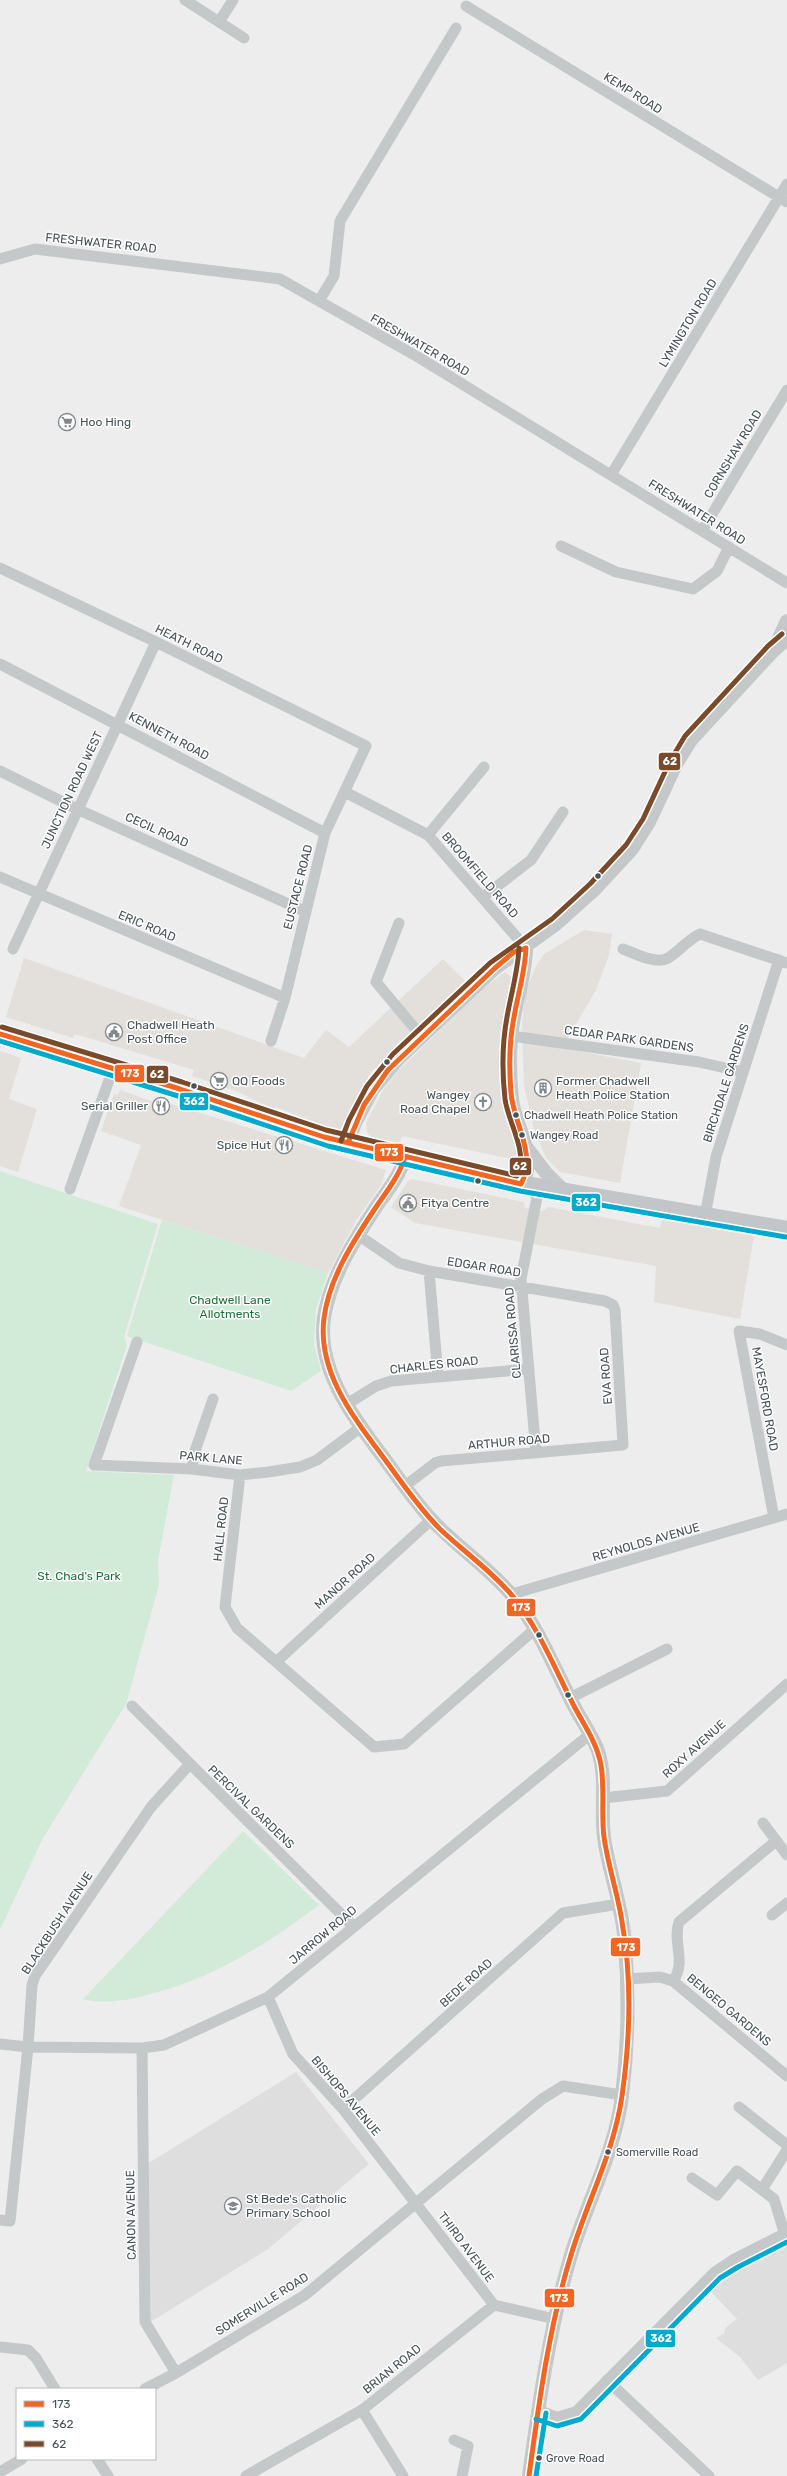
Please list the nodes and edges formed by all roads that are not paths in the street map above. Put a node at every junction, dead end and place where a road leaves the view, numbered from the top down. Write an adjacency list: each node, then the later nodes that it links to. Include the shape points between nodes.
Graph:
1 (185, 0): 4 (street)
2 (233, 0): 4 (street)
3 (466, 6): 8 (street, KEMP ROAD)
4 (219, 22): 6 (street)
5 (456, 28): 10 (street, via 340,221 334,276)
6 (244, 38)
7 (787, 184): 8 (street, LYMINGTON ROAD)
8 (783, 200): 12 (street, LYMINGTON ROAD)
9 (0, 259): 10 (street, FRESHWATER ROAD, via 35,249 156,262 280,279)
10 (319, 301): 12 (street, FRESHWATER ROAD, via 418,357)
11 (787, 390): 13 (street, CORNSHAW ROAD)
12 (611, 475): 13 (street, FRESHWATER ROAD)
13 (702, 531): 15 (street, FRESHWATER ROAD)
14 (561, 546): 15 (street, via 616,572 693,589 717,571)
15 (729, 547): 17 (street, FRESHWATER ROAD)
16 (0, 568): 20 (street, HEATH ROAD)
17 (787, 583)
18 (787, 621): 21 (street)
19 (787, 639): 21 (street)
20 (156, 642): 23 (street, JUNCTION ROAD WEST); 24 (street, HEATH ROAD)
21 (773, 651): 37 (street, via 691,740 670,776 644,832 632,849 595,889)
22 (0, 664): 23 (street, KENNETH ROAD)
23 (118, 724): 28 (street, JUNCTION ROAD WEST); 30 (street, KENNETH ROAD)
24 (366, 746): 27 (street, EUSTACE ROAD)
25 (484, 767): 31 (street)
26 (0, 771): 28 (street, CECIL ROAD)
27 (345, 792): 30 (street, EUSTACE ROAD); 31 (street, BROOMFIELD ROAD)
28 (77, 809): 33 (street, JUNCTION ROAD WEST); 35 (street, CECIL ROAD)
29 (563, 812): 34 (street, via 530,860)
30 (325, 833): 35 (street, EUSTACE ROAD)
31 (428, 835): 34 (street, BROOMFIELD ROAD)
32 (0, 877): 33 (street, ERIC ROAD)
33 (39, 894): 38 (street, JUNCTION ROAD WEST); 43 (street, ERIC ROAD)
34 (483, 897): 37 (street, BROOMFIELD ROAD)
35 (304, 911): 43 (street, EUSTACE ROAD)
36 (399, 923): 46 (street, via 376,982)
37 (526, 948): 40 (street, via 514,952); 42 (street)
38 (13, 949)
39 (623, 949): 41 (street, via 656,960 664,960 689,939 700,934)
40 (504, 961): 42 (street); 46 (street)
41 (783, 961): 49 (street, BIRCHDALE GARDENS)
42 (523, 978): 45 (street)
43 (285, 998): 47 (street, EUSTACE ROAD)
44 (0, 1034): 48 (main road)
45 (511, 1036): 49 (street, CEDAR PARK GARDENS, via 699,1062); 51 (street, via 512,1100)
46 (422, 1037): 50 (street, via 377,1083 355,1123)
47 (271, 1041)
48 (113, 1069): 50 (main road); 55 (street)
49 (743, 1072): 57 (street, BIRCHDALE GARDENS, via 716,1157)
50 (348, 1143): 52 (main road)
51 (526, 1148): 53 (street, via 527,1172); 56 (street)
52 (404, 1157): 53 (main road); 59 (street, via 400,1171)
53 (521, 1184): 54 (main road)
54 (539, 1187): 56 (main road); 61 (street, CLARISSA ROAD, via 521,1279)
55 (70, 1189)
56 (564, 1192): 57 (main road)
57 (705, 1216): 58 (main road)
58 (787, 1230)
59 (358, 1235): 60 (street, EDGAR ROAD, via 399,1263); 68 (street, via 338,1272 323,1322 326,1356 334,1382)
60 (428, 1271): 61 (street, EDGAR ROAD); 66 (street)
61 (522, 1286): 62 (street, EDGAR ROAD, via 605,1301); 65 (street, CLARISSA ROAD)
62 (613, 1305): 70 (street, EVA ROAD)
63 (137, 1342): 72 (street, PARK LANE, via 94,1465)
64 (787, 1345): 76 (street, MAYESFORD ROAD, via 760,1334 739,1331)
65 (529, 1369): 66 (street, CHARLES ROAD); 71 (street, CLARISSA ROAD)
66 (438, 1376): 68 (street, CHARLES ROAD, via 391,1381 376,1386)
67 (213, 1400): 72 (street, via 194,1454)
68 (347, 1404): 69 (street)
69 (361, 1427): 73 (street, PARK LANE, via 317,1460 300,1467); 74 (street)
70 (623, 1445): 71 (street, ARTHUR ROAD)
71 (536, 1453): 74 (street, ARTHUR ROAD, via 441,1461)
72 (192, 1469): 73 (street, PARK LANE)
73 (240, 1475): 81 (street, HALL ROAD, via 226,1607 236,1628)
74 (405, 1486): 77 (street)
75 (787, 1514): 76 (street, REYNOLDS AVENUE)
76 (774, 1518): 78 (street, REYNOLDS AVENUE)
77 (431, 1520): 78 (street); 81 (street, MANOR ROAD)
78 (512, 1594): 79 (street)
79 (535, 1629): 81 (street, HALL ROAD, via 404,1744 374,1747); 83 (street)
80 (668, 1648): 83 (street)
81 (276, 1662)
82 (786, 1686): 87 (street, ROXY AVENUE, via 667,1791)
83 (570, 1698): 85 (street)
84 (132, 1706): 86 (street, PERCIVAL GARDENS)
85 (589, 1735): 87 (street, via 597,1748); 94 (street, JARROW ROAD)
86 (189, 1765): 94 (street, PERCIVAL GARDENS); 99 (street, BLACKBUSH AVENUE, via 151,1807 35,1976 32,1985)
87 (603, 1798): 92 (street, via 602,1824 605,1845)
88 (763, 1823): 89 (street)
89 (776, 1841): 90 (street); 96 (street, via 679,1922 676,1933 680,1965)
90 (787, 1855)
91 (787, 1902): 93 (street)
92 (619, 1904): 95 (street, via 625,1942); 104 (street, BEDE ROAD, via 563,1913)
93 (772, 1915)
94 (353, 1926): 97 (street, JARROW ROAD)
95 (626, 1980): 96 (street, via 660,1977); 102 (street)
96 (673, 1981): 101 (street, BENGEO GARDENS)
97 (268, 1997): 100 (street, JARROW ROAD, via 164,2045); 104 (street, BISHOPS AVENUE, via 293,2054)
98 (0, 2044): 99 (street, JARROW ROAD)
99 (28, 2047): 100 (street, JARROW ROAD); 110 (street, BLACKBUSH AVENUE)
100 (142, 2048): 115 (street, CANON AVENUE, via 145,2322)
101 (787, 2076)
102 (622, 2095): 109 (street, SOMERVILLE ROAD, via 563,2086 542,2099); 113 (street, via 613,2140 571,2254)
103 (739, 2107): 105 (street)
104 (343, 2109): 109 (street, BISHOPS AVENUE)
105 (787, 2145)
106 (787, 2150): 108 (street)
107 (692, 2178): 108 (street, via 717,2195 738,2171)
108 (763, 2188): 111 (street, via 774,2199)
109 (417, 2204): 112 (street, THIRD AVENUE); 115 (street, SOMERVILLE ROAD, via 305,2295)
110 (5, 2220)
111 (786, 2235): 116 (street, via 716,2273)
112 (494, 2305): 113 (street); 119 (street, BRIAN ROAD)
113 (555, 2319): 120 (street)
114 (0, 2347): 117 (street, via 28,2350 36,2358)
115 (176, 2373): 118 (street, SOMERVILLE ROAD)
116 (607, 2380): 120 (street, via 577,2413 557,2419); 130 (street)
117 (54, 2388)
118 (148, 2388)
119 (362, 2410): 126 (street, BRIAN ROAD); 127 (street)
120 (538, 2412): 129 (street)
121 (454, 2440): 128 (street, via 468,2446)
122 (20, 2460): 124 (street)
123 (99, 2460): 125 (street)
124 (0, 2472)
125 (108, 2476)
126 (246, 2476)
127 (403, 2476)
128 (462, 2476)
129 (529, 2476)
130 (709, 2476)

